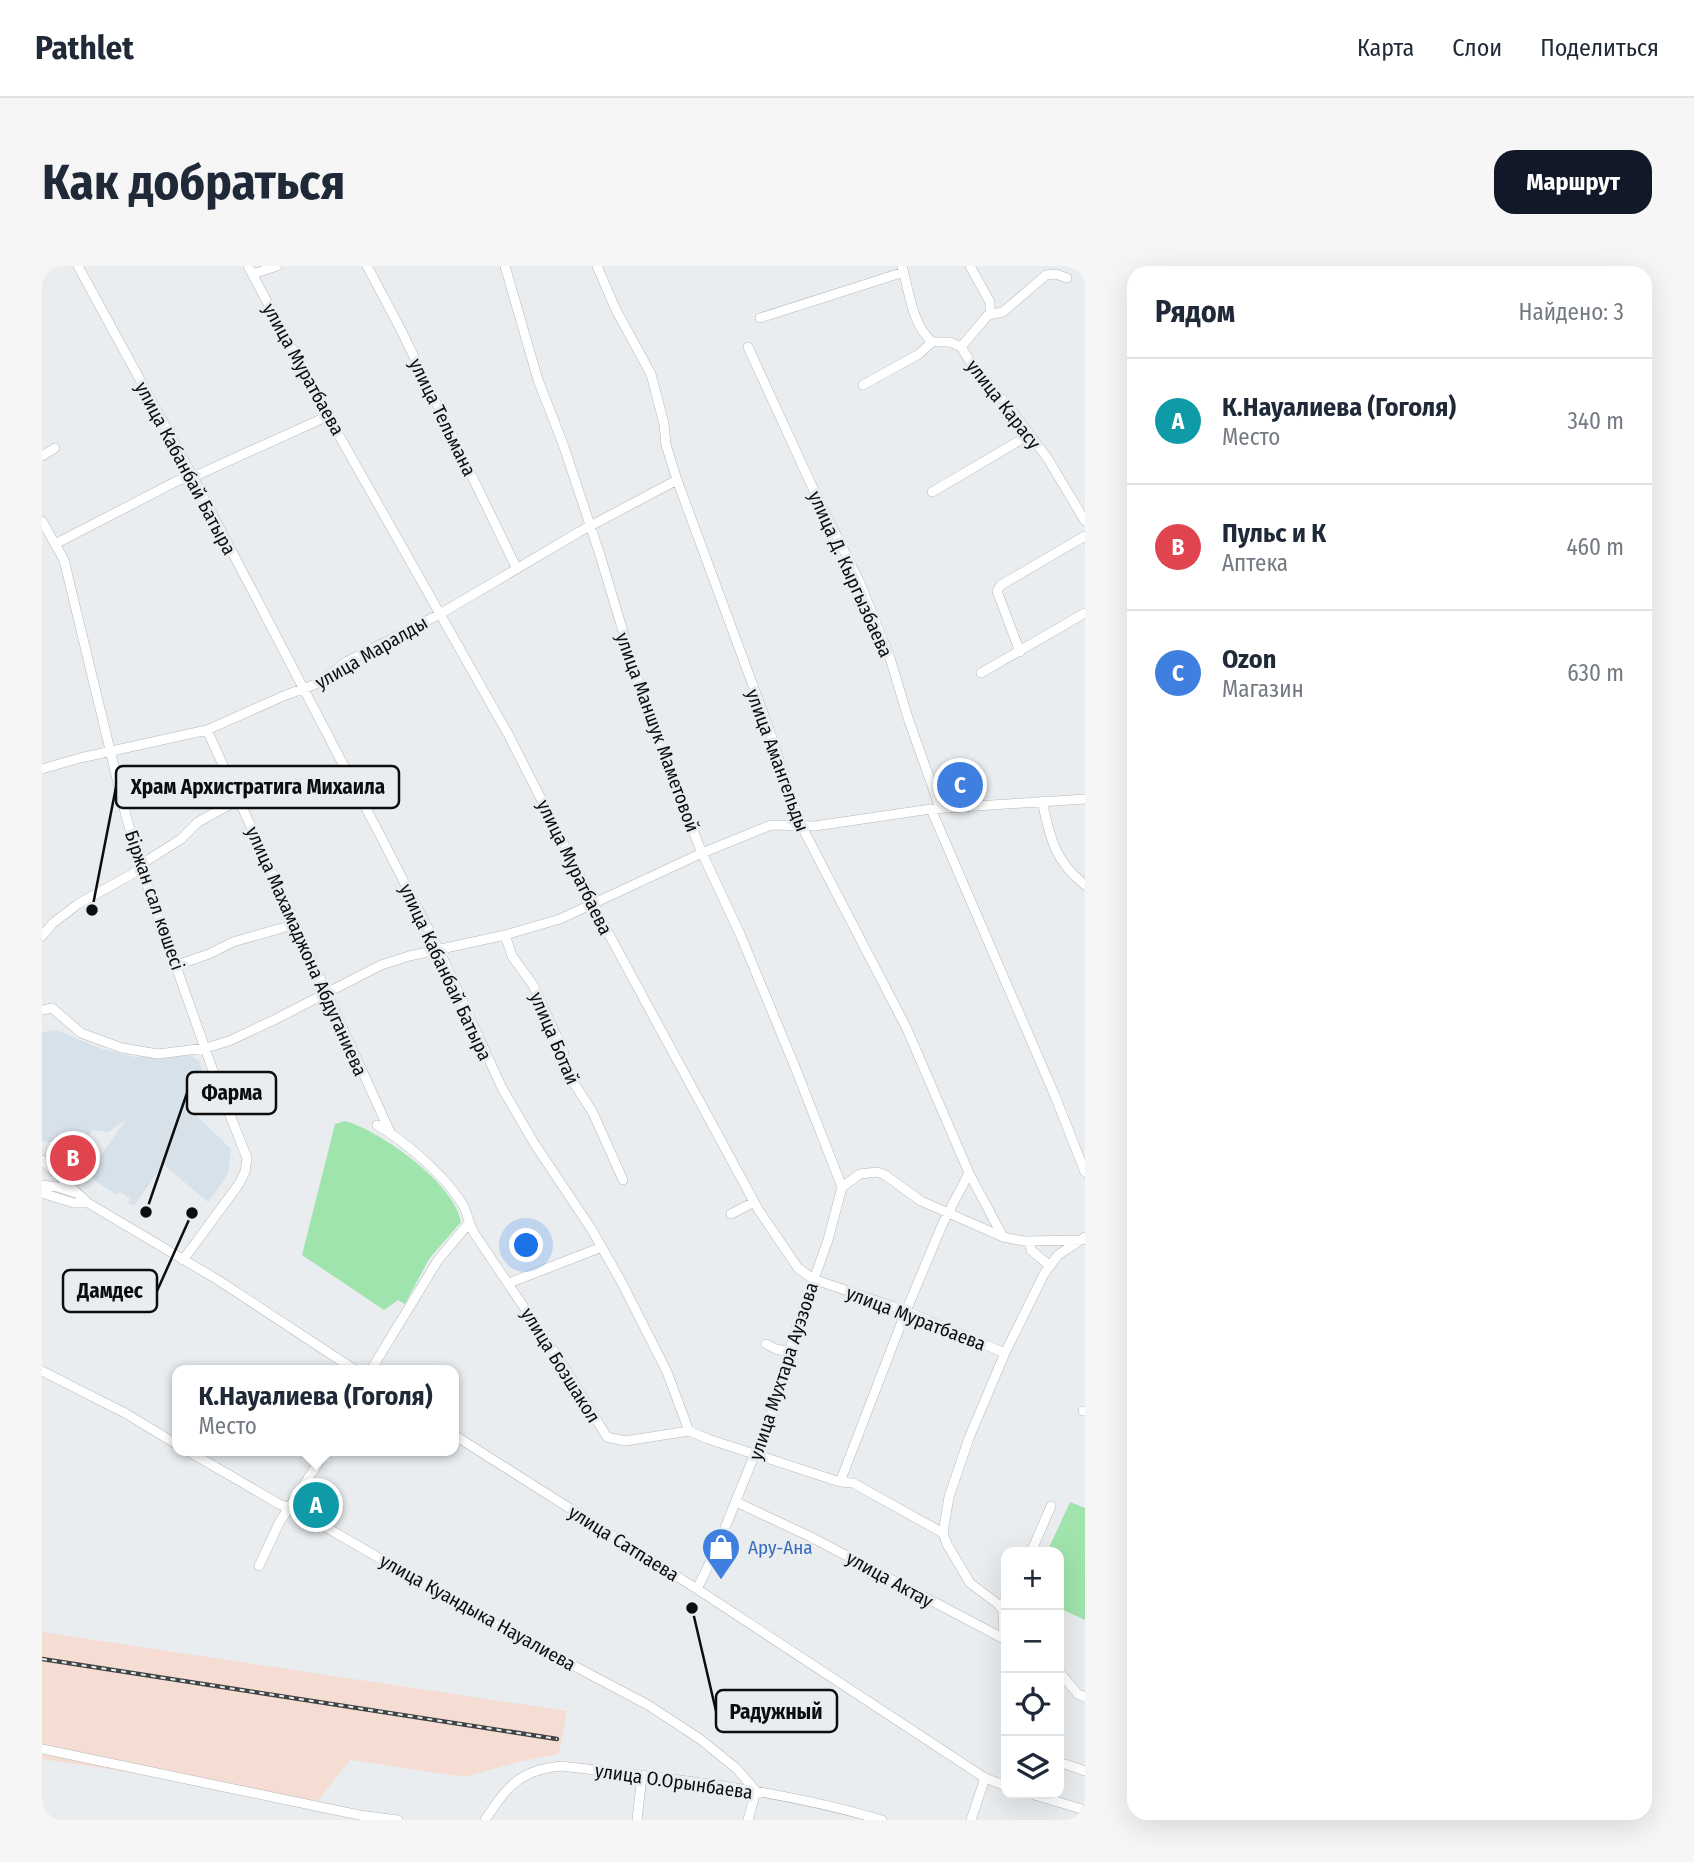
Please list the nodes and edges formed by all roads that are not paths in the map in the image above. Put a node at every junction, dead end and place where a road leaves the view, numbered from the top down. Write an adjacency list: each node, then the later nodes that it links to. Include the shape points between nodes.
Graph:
1 (78, 266): 20 (street, улица Кабанбай Батыра)
2 (276, 266): 8 (street)
3 (367, 266): 28 (street, улица Тельмана)
4 (505, 266): 25 (street, улица Маншук Маметовой, via 538,380)
5 (597, 266): 21 (street, улица Амангельды, via 651,374)
6 (970, 266): 10 (street, via 990,302)
7 (903, 269): 11 (street); 12 (street, via 922,330)
8 (250, 270): 16 (street, улица Муратбаева)
9 (1067, 278): 10 (street, via 1046,275 1003,312)
10 (990, 315): 14 (street)
11 (760, 318)
12 (932, 342): 14 (street, улица Карасу); 15 (street)
13 (748, 347): 40 (street, улица Д. Кыргызбаева, via 860,583 890,658)
14 (961, 347): 17 (street, улица Карасу)
15 (863, 384)
16 (328, 416): 20 (street); 30 (street, улица Муратбаева)
17 (1029, 435): 22 (street); 24 (street, улица Карасу)
18 (55, 448): 19 (street)
19 (42, 456)
20 (193, 477): 27 (street); 33 (street, улица Кабанбай Батыра)
21 (677, 480): 25 (street, улица Маралды); 41 (street, улица Амангельды)
22 (932, 492)
23 (42, 521): 27 (street, Біржан сал көшесі)
24 (1085, 521)
25 (590, 526): 28 (street, улица Маралды); 42 (street, улица Маншук Маметовой, via 644,702)
26 (1085, 536): 31 (street, via 997,591)
27 (55, 544): 35 (street, Біржан сал көшесі, via 64,560)
28 (517, 569): 30 (street, улица Маралды)
29 (1085, 613): 31 (street)
30 (440, 614): 33 (street, улица Маралды, via 356,656); 45 (street, улица Муратбаева, via 508,734)
31 (1020, 652): 32 (street)
32 (981, 673)
33 (304, 690): 34 (street, улица Маралды); 49 (street, улица Кабанбай Батыра)
34 (208, 730): 35 (street, улица Маралды); 38 (street, улица Махамаджона Абдуганиева)
35 (112, 751): 36 (street, улица Маралды); 43 (street, Біржан сал көшесі)
36 (42, 769)
37 (1085, 799): 39 (street)
38 (238, 800): 43 (street, via 198,822 181,839); 46 (street, улица Махамаджона Абдуганиева)
39 (1042, 801): 40 (street); 44 (street, via 1052,846 1070,873)
40 (935, 808): 41 (street); 57 (street, улица Д. Кыргызбаева)
41 (800, 825): 42 (street, via 771,825); 58 (street, улица Амангельды, via 907,1029)
42 (702, 853): 45 (street); 61 (street, улица Маншук Маметовой, via 740,934)
43 (140, 865): 48 (street, via 134,873 65,913); 50 (street, Біржан сал көшесі)
44 (1085, 885)
45 (594, 903): 47 (street, via 560,919); 64 (street, улица Муратбаева)
46 (296, 925): 50 (street, via 233,942); 51 (street, улица Махамаджона Абдуганиева)
47 (505, 935): 49 (street); 59 (street, улица Ботай, via 512,956 533,985 567,1072 593,1113)
48 (42, 936)
49 (439, 950): 51 (street, via 395,959); 72 (street, улица Кабанбай Батыра, via 502,1088)
50 (177, 965): 53 (street, Біржан сал көшесі)
51 (326, 994): 53 (street); 55 (street, улица Махамаджона Абдуганиева)
52 (42, 1010): 53 (street, via 52,1008 81,1032 121,1048 158,1054)
53 (206, 1048): 73 (street, Біржан сал көшесі, via 247,1165 239,1184)
54 (377, 1125): 55 (street)
55 (390, 1132): 68 (street, улица Бозшакол, via 441,1177 465,1208)
56 (42, 1160): 63 (street)
57 (1085, 1172)
58 (969, 1173): 66 (street); 69 (street, улица Амангельды)
59 (623, 1180)
60 (42, 1185): 63 (street)
61 (842, 1187): 66 (street, via 860,1174 877,1172); 75 (street, улица Мухтара Ауэзова)
62 (42, 1193): 65 (street)
63 (81, 1194): 65 (street)
64 (754, 1202): 67 (street); 75 (street, улица Муратбаева, via 797,1268)
65 (88, 1203): 73 (street)
66 (949, 1213): 69 (street); 77 (street)
67 (732, 1214)
68 (469, 1223): 76 (street, улица Бозшакол); 82 (street, via 438,1260)
69 (1003, 1237): 71 (street)
70 (1083, 1238): 71 (street); 74 (street)
71 (1029, 1241): 74 (street, via 1031,1250)
72 (602, 1248): 76 (street); 84 (street, улица Кабанбай Батыра, via 667,1372)
73 (183, 1260): 81 (street)
74 (1050, 1266): 80 (street)
75 (813, 1279): 77 (street, улица Муратбаева); 79 (street, улица Мухтара Ауэзова)
76 (509, 1283): 84 (street, улица Бозшакол, via 607,1437 625,1441)
77 (906, 1311): 80 (street, улица Муратбаева); 90 (street)
78 (766, 1344): 79 (street)
79 (790, 1352): 87 (street, улица Мухтара Ауэзова)
80 (1006, 1353): 94 (street, via 960,1460)
81 (347, 1365)
82 (374, 1365)
83 (42, 1371): 86 (street)
84 (689, 1431): 87 (street)
85 (459, 1438): 97 (street, улица Сатпаева)
86 (172, 1441)
87 (757, 1454): 90 (street); 91 (street, улица Мухтара Ауэзова)
88 (197, 1456): 93 (street, улица Куандыка Науалиева)
89 (323, 1456): 93 (street)
90 (840, 1482): 94 (street, via 876,1494)
91 (736, 1502): 97 (street, улица Мухтара Ауэзова); 99 (street, улица Актау, via 811,1536)
92 (1051, 1506): 95 (street)
93 (288, 1508): 96 (street); 108 (street, улица Куандыка Науалиева, via 648,1705 737,1769)
94 (943, 1534): 98 (street, via 970,1583)
95 (1033, 1547)
96 (260, 1566)
97 (697, 1589): 106 (street, улица Сатпаева)
98 (1001, 1606)
99 (1001, 1637)
100 (1060, 1673): 101 (street)
101 (1085, 1697)
102 (42, 1749): 111 (street)
103 (1065, 1764): 104 (street)
104 (1085, 1771)
105 (642, 1776): 108 (street, улица О.Орынбаева); 112 (street, улица О.Орынбаева, via 561,1766 541,1768 513,1783); 113 (street)
106 (985, 1778): 107 (street, улица Сатпаева); 116 (street)
107 (1001, 1784)
108 (756, 1791): 114 (street); 115 (street, улица О.Орынбаева)
109 (1048, 1799): 110 (street)
110 (1085, 1810)
111 (398, 1820)
112 (485, 1820)
113 (637, 1820)
114 (748, 1820)
115 (882, 1820)
116 (971, 1820)

